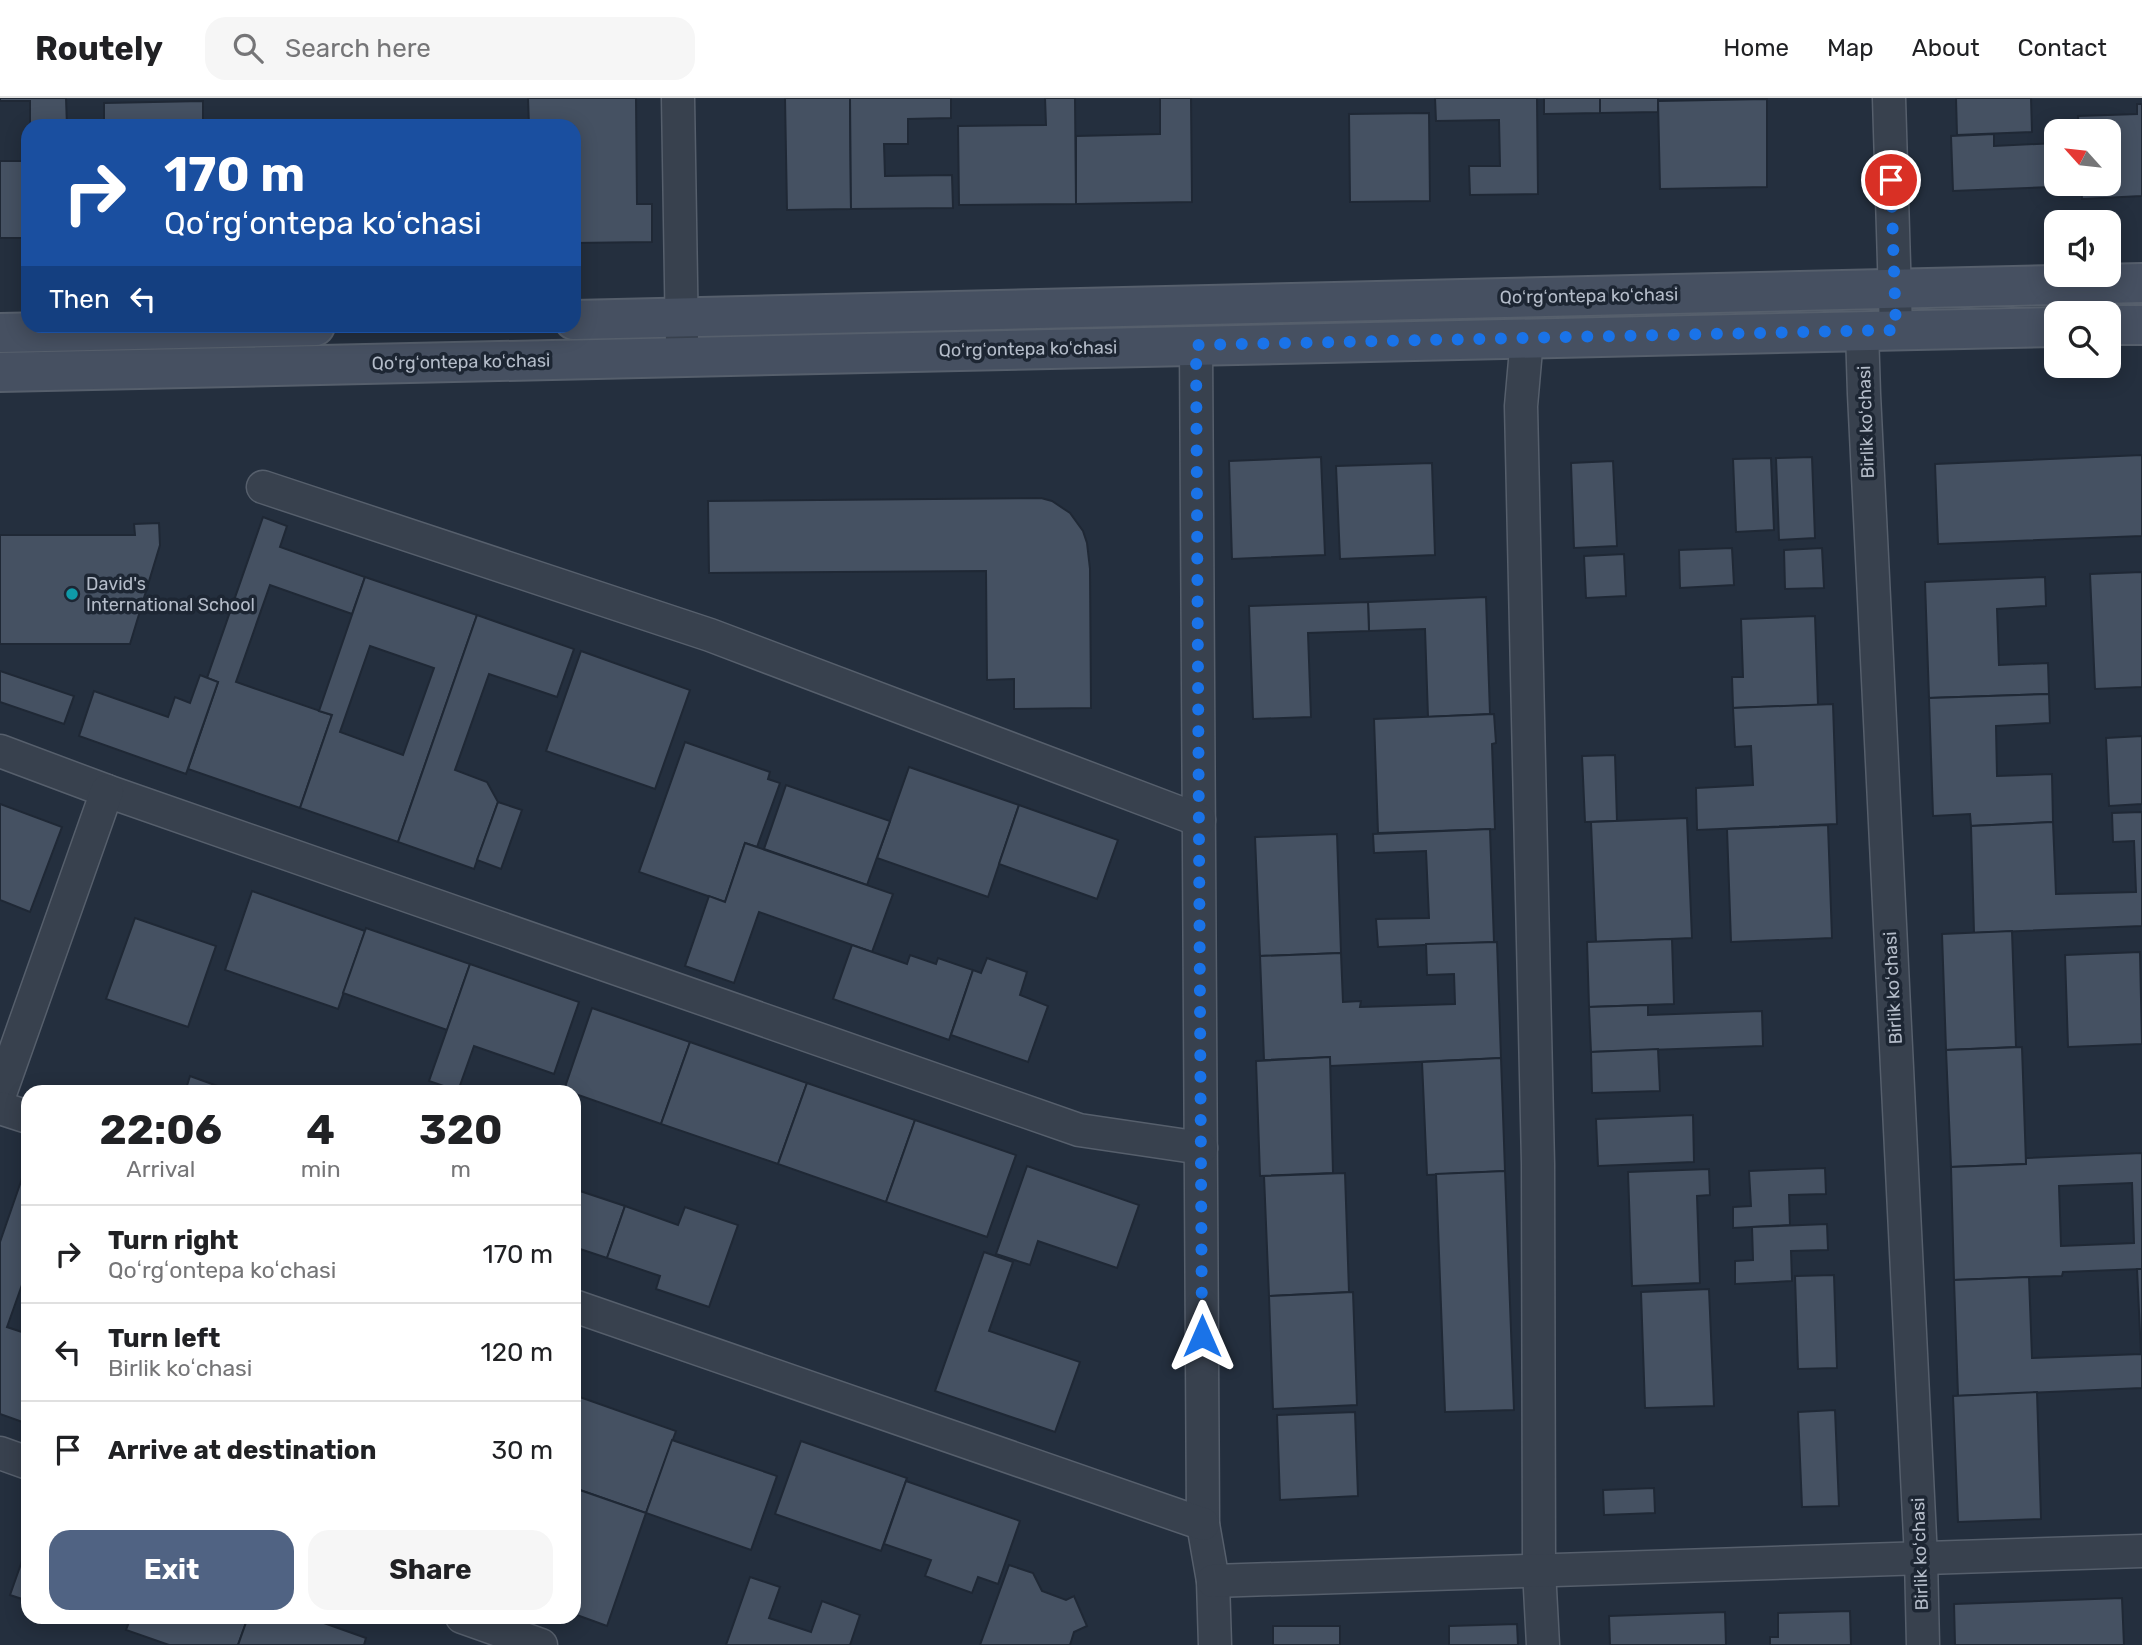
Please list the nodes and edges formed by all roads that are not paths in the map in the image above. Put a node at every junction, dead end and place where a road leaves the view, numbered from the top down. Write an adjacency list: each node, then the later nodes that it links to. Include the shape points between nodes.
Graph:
1 (678, 98): 5 (street)
2 (1889, 98): 4 (street, Birlik koʻchasi)
3 (2142, 283): 4 (main road, Qoʻrgʻontepa koʻchasi)
4 (1894, 289): 5 (main road, Qoʻrgʻontepa koʻchasi); 10 (street, Birlik koʻchasi)
5 (681, 317): 6 (main road, Qoʻrgʻontepa koʻchasi); 15 (street)
6 (581, 320)
7 (2121, 325): 8 (main road)
8 (2142, 325)
9 (2044, 327): 10 (main road, Qoʻrgʻontepa koʻchasi)
10 (1879, 330): 13 (main road, Qoʻrgʻontepa koʻchasi); 30 (street, Birlik koʻchasi, via 1864,394)
11 (0, 333): 12 (main road)
12 (21, 333)
13 (1528, 338): 14 (main road, Qoʻrgʻontepa koʻchasi); 31 (street, via 1521,406 1538,1164)
14 (1196, 345): 15 (main road, Qoʻrgʻontepa koʻchasi); 20 (street)
15 (682, 357): 16 (main road, Qoʻrgʻontepa koʻchasi)
16 (0, 372)
17 (263, 487): 20 (street, via 710,635)
18 (0, 751): 19 (street)
19 (107, 791): 21 (street); 24 (street, via 1079,1130)
20 (1199, 820): 24 (street)
21 (0, 1094)
22 (0, 1108): 23 (street)
23 (21, 1115)
24 (1201, 1148): 28 (street)
25 (581, 1308): 28 (street)
26 (0, 1453): 27 (street)
27 (21, 1460)
28 (1203, 1524): 32 (street)
29 (2142, 1551): 30 (street)
30 (1922, 1558): 31 (street); 37 (street, Birlik koʻchasi)
31 (1539, 1570): 32 (street); 36 (street)
32 (1213, 1581): 35 (street)
33 (482, 1624): 34 (street)
34 (541, 1645)
35 (1214, 1645)
36 (1544, 1645)
37 (1923, 1645)

